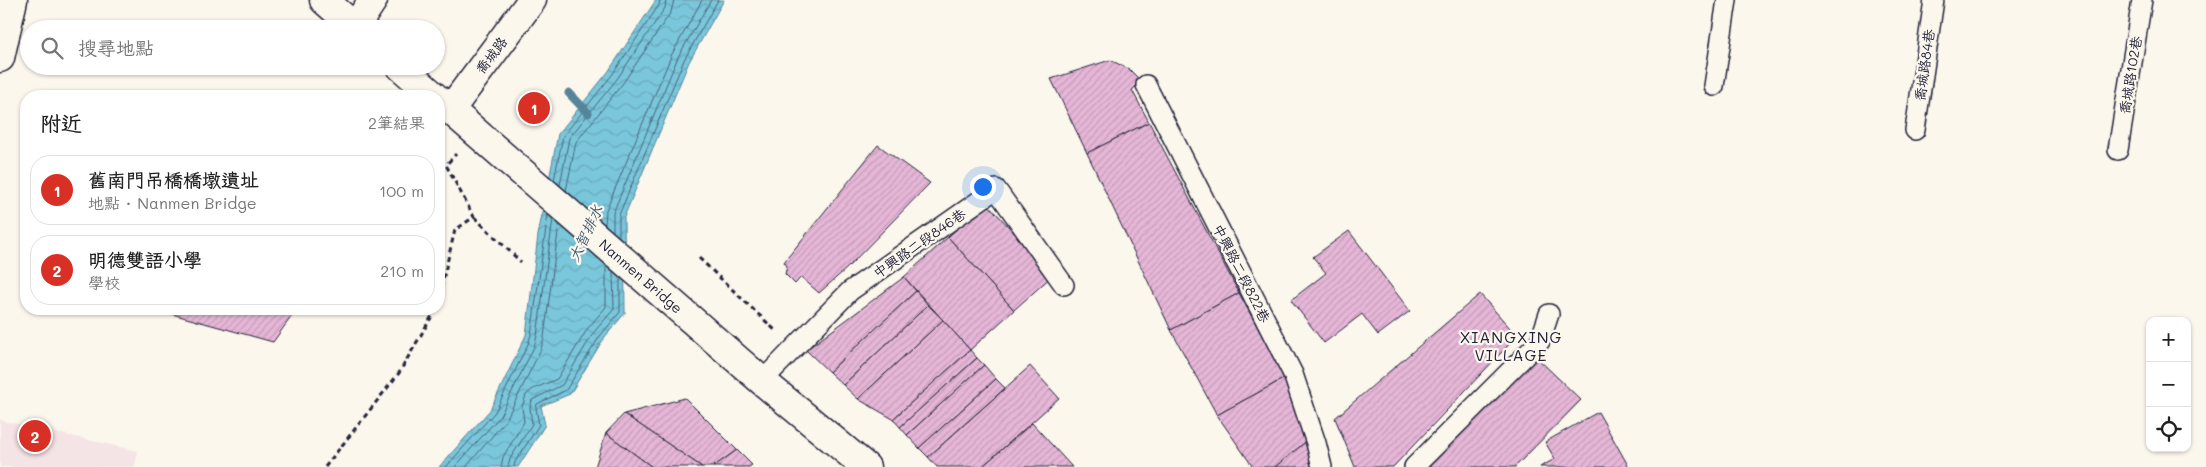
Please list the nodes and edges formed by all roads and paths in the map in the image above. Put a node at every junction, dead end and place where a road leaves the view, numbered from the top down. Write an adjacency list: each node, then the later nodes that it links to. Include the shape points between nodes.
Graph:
1 (13, 0): 10 (street)
2 (324, 0): 8 (street)
3 (373, 0): 9 (street)
4 (532, 0): 15 (street, 喬城路)
5 (1727, 0): 13 (lane)
6 (1934, 0): 17 (lane, 喬城路84巷)
7 (2142, 0): 19 (lane, 喬城路102巷)
8 (347, 20)
9 (361, 20)
10 (0, 58)
11 (410, 75): 14 (street, Nanmen Bridge)
12 (1146, 85): 31 (lane, 中興路二段822巷, via 1293,374)
13 (1714, 86)
14 (427, 90)
15 (445, 98)
16 (445, 106): 18 (street, Nanmen Bridge)
17 (1914, 130)
18 (475, 132): 20 (path, via 446,165); 28 (street, Nanmen Bridge)
19 (2118, 150)
20 (474, 218): 22 (path); 23 (path, via 455,230)
21 (700, 258): 27 (path)
22 (521, 262)
23 (445, 271)
24 (1064, 285): 27 (lane, 中興路二段846巷, via 996,189 850,291)
25 (1548, 314): 32 (lane, via 1540,341)
26 (432, 315): 30 (path, via 398,373)
27 (793, 347): 28 (lane, 中興路二段846巷)
28 (762, 381): 29 (street, Nanmen Bridge)
29 (857, 464)
30 (325, 467)
31 (1322, 467)
32 (1414, 467)

